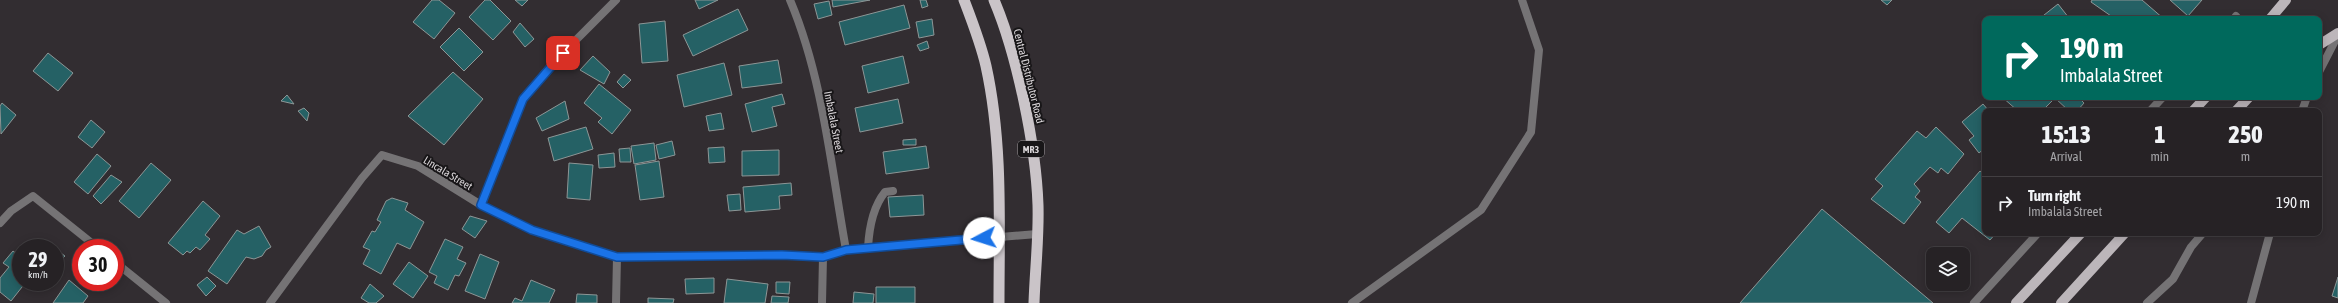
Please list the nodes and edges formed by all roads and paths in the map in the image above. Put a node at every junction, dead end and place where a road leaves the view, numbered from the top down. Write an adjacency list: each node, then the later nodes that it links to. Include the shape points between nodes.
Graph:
1 (616, 0): 18 (street, via 554,62 523,99)
2 (790, 0): 29 (street, Imbalala Street, via 802,30 821,107)
3 (964, 0): 21 (highway, via 986,66 994,123)
4 (994, 0): 20 (highway, Central Distributor Road / MR3, via 1014,65 1030,134 1038,205)
5 (1522, 0): 39 (street, via 1539,50 1531,132 1481,210)
6 (2286, 0): 7 (main road)
7 (2273, 16)
8 (2338, 34): 9 (main road); 10 (street)
9 (2322, 44)
10 (2322, 66)
11 (2159, 100): 14 (street)
12 (2203, 100): 15 (main road)
13 (2246, 100): 16 (main road)
14 (2153, 108)
15 (2196, 108)
16 (2239, 108)
17 (893, 191): 28 (street, via 885,192 875,209 869,226)
18 (481, 205): 30 (street, Lincala Street, via 532,230); 34 (street, Lincala Street, via 418,166 382,155 362,178)
19 (0, 223): 27 (street, via 11,211 33,196)
20 (1037, 234): 21 (street, Lincala Street); 38 (highway, Central Distributor Road / MR3)
21 (999, 236): 28 (street, Lincala Street); 37 (highway)
22 (2035, 236): 40 (street)
23 (2078, 236): 41 (main road)
24 (2122, 236): 42 (main road)
25 (2200, 236): 43 (street, via 2191,247 2173,279)
26 (2269, 236): 44 (street)
27 (87, 239)
28 (868, 248): 29 (street, Lincala Street)
29 (846, 250): 31 (street, Lincala Street)
30 (617, 257): 31 (street, Lincala Street); 35 (street)
31 (823, 257): 36 (street)
32 (124, 269): 33 (street)
33 (166, 303)
34 (270, 303)
35 (616, 303)
36 (822, 303)
37 (998, 303)
38 (1034, 303)
39 (1352, 303)
40 (1974, 303)
41 (2016, 303)
42 (2062, 303)
43 (2147, 303)
44 (2251, 303)

